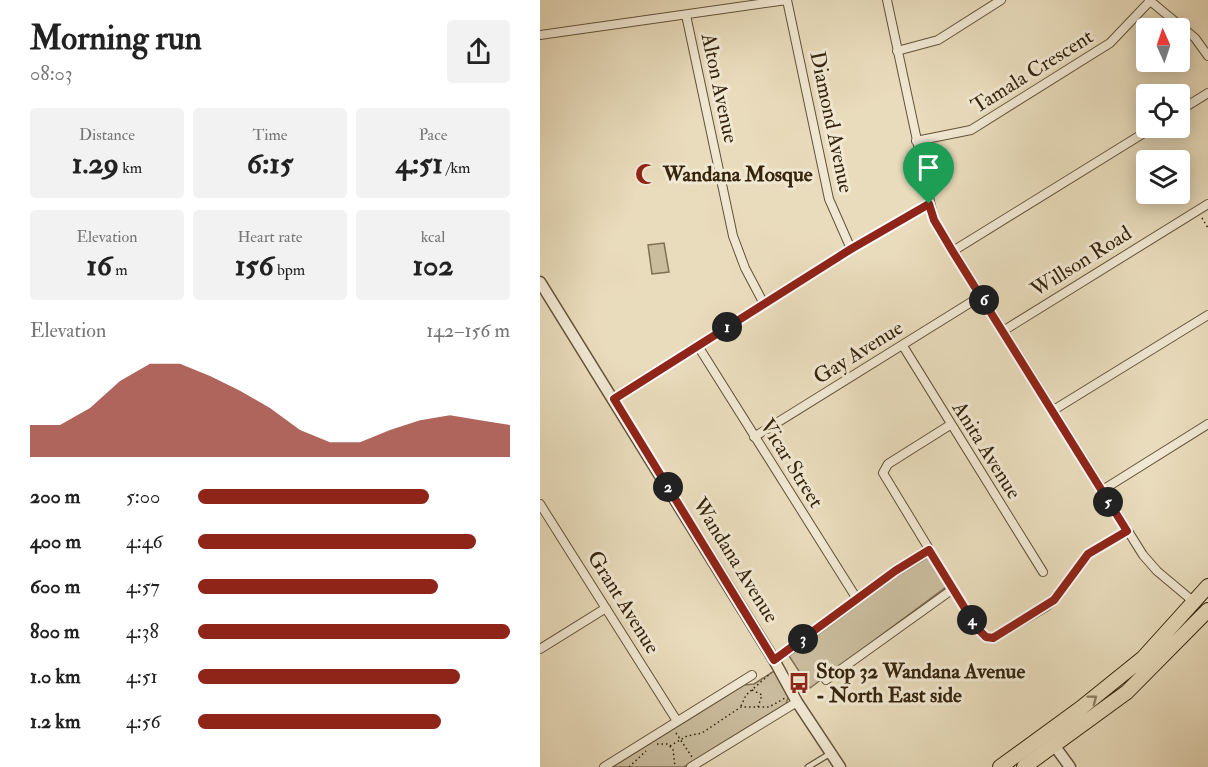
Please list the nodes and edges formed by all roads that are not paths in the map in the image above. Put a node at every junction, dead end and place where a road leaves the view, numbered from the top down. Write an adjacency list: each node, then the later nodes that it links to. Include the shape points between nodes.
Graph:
1 (787, 0): 5 (street); 15 (street, Diamond Avenue, via 829,199)
2 (887, 0): 7 (street)
3 (1001, 0): 7 (street, via 938,40)
4 (1149, 0): 8 (street, via 1195,38); 12 (street, Tamala Crescent, via 1110,43 971,130)
5 (686, 15): 6 (street); 19 (street, Alton Avenue, via 733,236)
6 (540, 35)
7 (897, 51): 12 (street)
8 (1208, 56)
9 (1208, 93): 10 (street)
10 (1190, 104)
11 (1136, 138): 16 (street)
12 (916, 141): 13 (street)
13 (929, 204): 15 (street); 16 (street)
14 (1208, 204): 21 (street, Willson Road)
15 (851, 249): 19 (street)
16 (953, 252): 18 (street)
17 (540, 282): 24 (street, Wandana Avenue)
18 (981, 296): 21 (street); 23 (street, Gay Avenue)
19 (764, 304): 22 (street)
20 (1208, 315): 25 (street)
21 (1003, 331): 25 (street)
22 (698, 346): 24 (street); 28 (street, Vicar Street)
23 (903, 346): 27 (street, Anita Avenue); 28 (street, Gay Avenue)
24 (614, 399): 42 (street, Wandana Avenue)
25 (1052, 411): 29 (street)
26 (1208, 424): 29 (street)
27 (950, 425): 32 (street, via 888,464 883,473); 33 (street, Anita Avenue)
28 (754, 437): 36 (street, Vicar Street)
29 (1101, 491): 31 (street)
30 (540, 504): 38 (street, Grant Avenue)
31 (1127, 531): 35 (street, via 1088,554 1054,600 993,638 981,634); 37 (street, via 1149,563)
32 (929, 550): 35 (street); 36 (street)
33 (1043, 572)
34 (1208, 586): 37 (highway)
35 (954, 589): 44 (street)
36 (857, 599): 42 (street)
37 (1201, 601): 40 (highway); 47 (highway, one-way to 37, via 1143,658)
38 (606, 608): 41 (street); 46 (street, Grant Avenue)
39 (1208, 610): 40 (highway)
40 (1195, 624): 48 (highway, via 1133,687)
41 (540, 649)
42 (774, 660): 45 (street, Wandana Avenue)
43 (752, 675): 46 (street)
44 (826, 680)
45 (797, 702): 49 (street, Wandana Avenue); 50 (street)
46 (676, 725): 51 (street)
47 (1046, 734): 48 (highway); 54 (highway)
48 (1054, 746): 55 (highway); 56 (street)
49 (831, 753): 52 (lane); 53 (street, Wandana Avenue)
50 (698, 764)
51 (604, 767)
52 (808, 767)
53 (840, 767)
54 (1000, 767)
55 (1024, 767)
56 (1070, 767)

